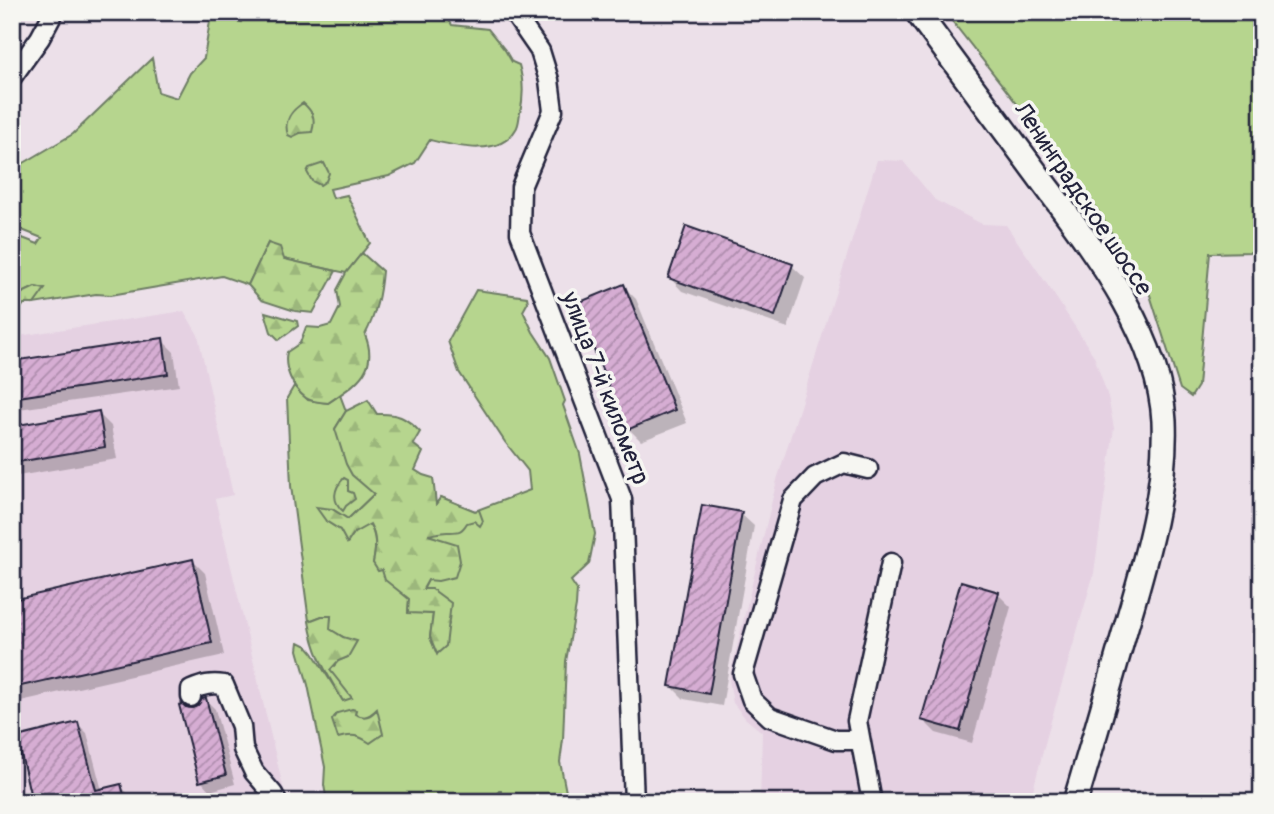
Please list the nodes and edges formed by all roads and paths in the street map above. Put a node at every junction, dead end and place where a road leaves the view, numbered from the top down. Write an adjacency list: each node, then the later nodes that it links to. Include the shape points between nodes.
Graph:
1 (54, 12): 4 (lane)
2 (513, 12): 10 (lane, улица 7-й километр, via 540,51 553,111 521,187 520,233 622,499)
3 (917, 12): 12 (main road, Ленинградское шоссе, via 1122,295 1158,383 1164,459 1156,513)
4 (12, 77)
5 (868, 469): 8 (lane, via 844,463 815,477 793,500 743,674 752,701 770,717 836,740)
6 (891, 563): 8 (lane, via 857,722)
7 (191, 697): 9 (lane, via 191,690 203,685 224,685 241,726 243,749)
8 (860, 740): 11 (lane)
9 (277, 802)
10 (635, 802)
11 (872, 802)
12 (1075, 802)

